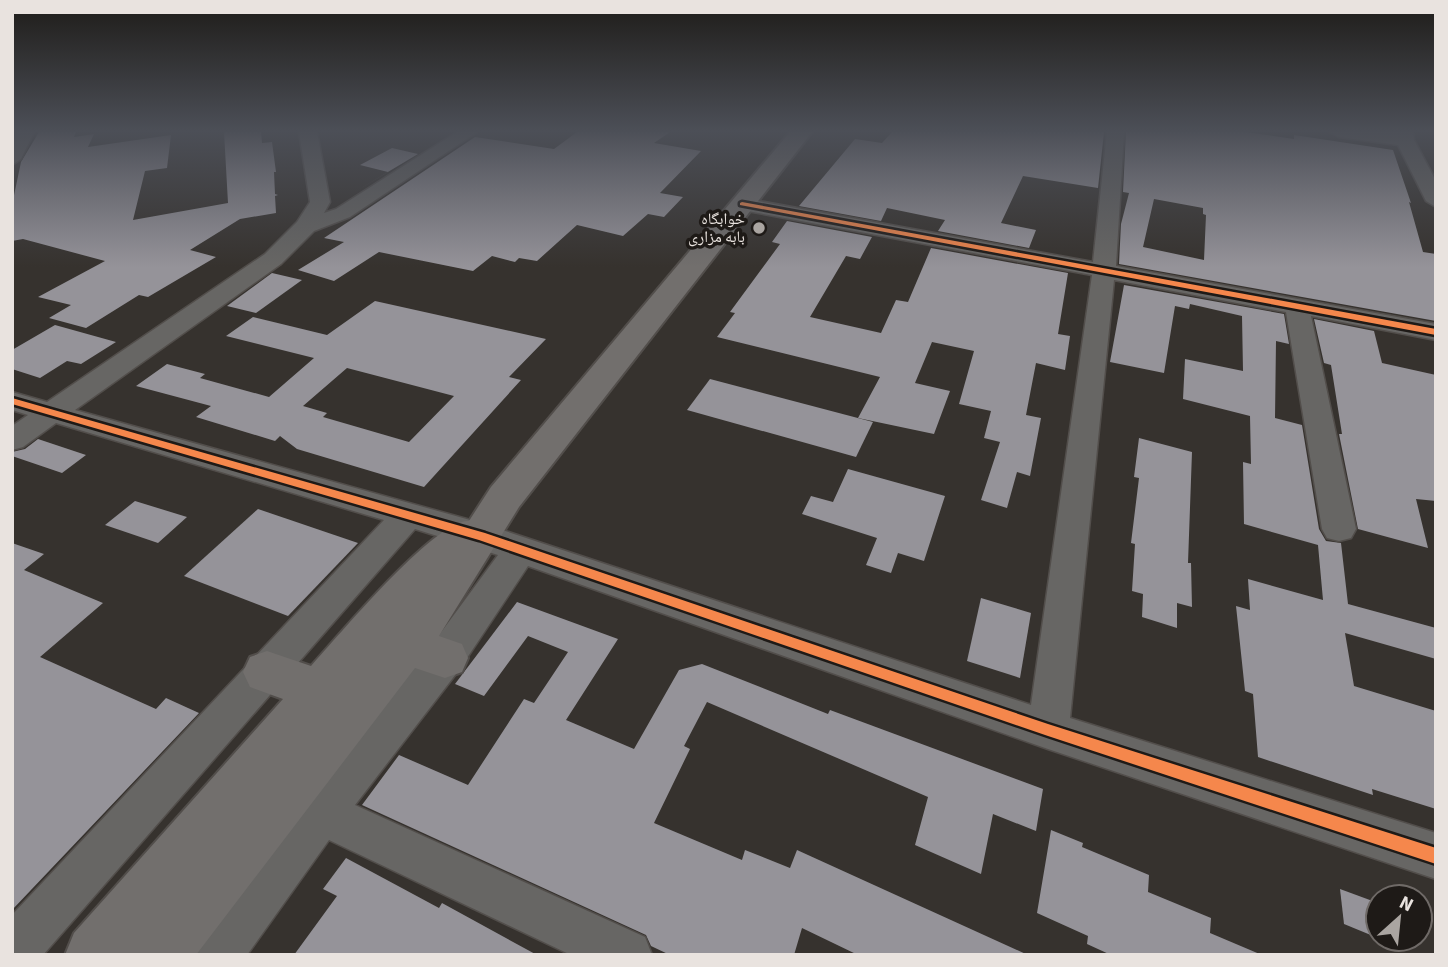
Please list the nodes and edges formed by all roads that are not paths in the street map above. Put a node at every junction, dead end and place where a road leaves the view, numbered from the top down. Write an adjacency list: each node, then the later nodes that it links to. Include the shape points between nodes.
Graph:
1 (316, 177): 8 (street, via 320,202)
2 (398, 177): 8 (street, via 343,213)
3 (764, 177): 7 (main road)
4 (1112, 177): 9 (street)
5 (1425, 177): 6 (street)
6 (1436, 201)
7 (742, 204): 9 (street); 16 (main road)
8 (306, 226): 13 (street, via 273,259)
9 (1104, 269): 10 (street); 21 (street)
10 (1297, 306): 11 (street); 17 (street)
11 (1436, 332)
12 (12, 401): 13 (street)
13 (54, 413): 14 (street); 15 (street)
14 (12, 440)
15 (408, 516): 16 (street); 19 (street)
16 (494, 529): 18 (main road, via 436,607); 20 (main road, via 402,594); 21 (street)
17 (1339, 529)
18 (425, 652): 22 (street); 26 (main road)
19 (267, 672): 20 (main road); 24 (street)
20 (320, 691): 25 (main road)
21 (1048, 730): 23 (street)
22 (321, 813): 27 (street); 28 (street)
23 (1436, 856)
24 (12, 952)
25 (96, 955)
26 (158, 955)
27 (216, 955)
28 (627, 955)

